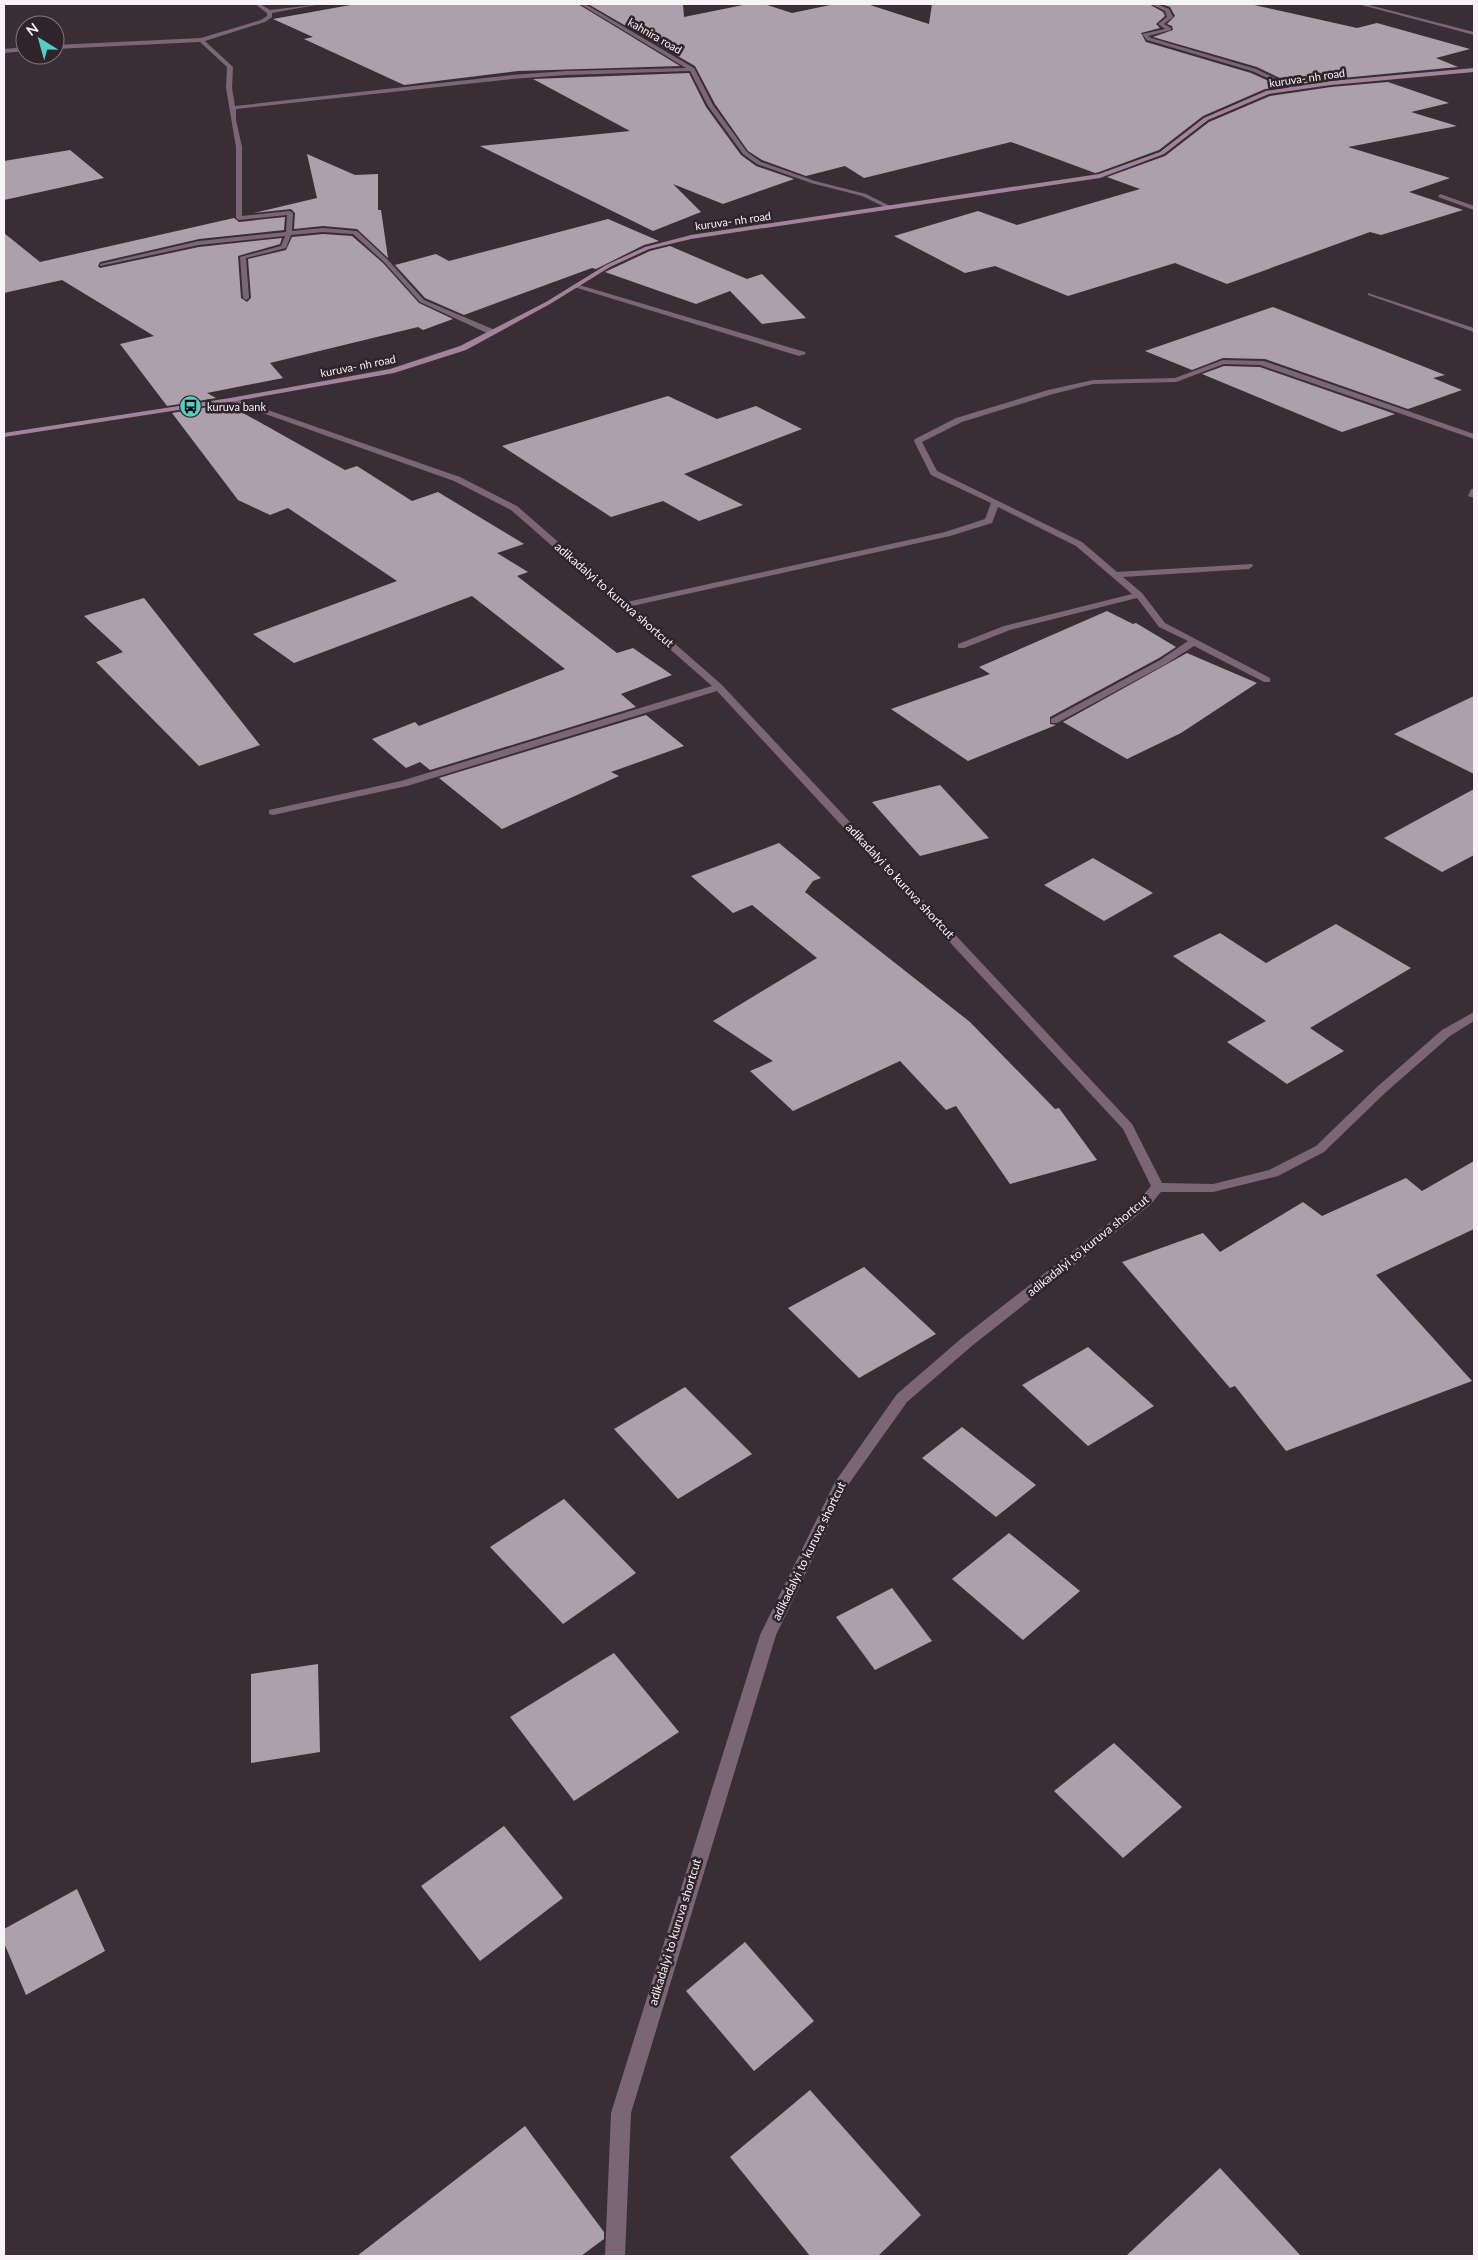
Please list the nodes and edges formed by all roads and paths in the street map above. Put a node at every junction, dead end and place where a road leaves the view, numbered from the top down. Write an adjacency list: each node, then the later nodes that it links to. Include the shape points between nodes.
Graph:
1 (257, 4): 6 (street)
2 (318, 4): 6 (street)
3 (582, 4): 10 (street, kahnira road)
4 (1153, 4): 12 (street, via 1168,10 1170,17 1161,24 1169,29 1144,36 1148,39 1254,70)
5 (1360, 4): 7 (street)
6 (269, 12): 8 (street, via 270,16 263,21)
7 (1474, 34)
8 (201, 40): 9 (street); 13 (street, via 230,67 228,88)
9 (65, 47)
10 (692, 69): 13 (street, via 512,77); 15 (street, via 710,105 744,153 758,162 812,182 864,195)
11 (1474, 70): 12 (main road, kuruva- nh road)
12 (1294, 88): 15 (main road, kuruva- nh road, via 1268,92 1244,101 1206,119 1162,153 1100,176)
13 (233, 108): 17 (street, via 239,147 239,218 290,213)
14 (1440, 196): 16 (street)
15 (891, 208): 19 (main road, kuruva- nh road, via 691,237 647,248 608,266)
16 (1474, 208)
17 (289, 233): 18 (street, via 199,242); 21 (street, via 284,247 243,257); 23 (street, via 355,232 422,301)
18 (102, 265)
19 (576, 286): 23 (main road, kuruva- nh road); 24 (street)
20 (1370, 294): 22 (street)
21 (246, 298)
22 (1474, 330)
23 (492, 332): 25 (main road, kuruva- nh road, via 463,348 392,371)
24 (802, 354)
25 (230, 400): 26 (main road, kuruva- nh road); 34 (street, adikadalyi to kuruva shortcut, via 457,479 514,508)
26 (4, 436)
27 (1474, 437): 30 (street, via 1261,363 1223,362 1176,380 1093,382 1051,392 959,420 918,441 934,473)
28 (1474, 491): 29 (street)
29 (1474, 496)
30 (995, 502): 32 (street, via 1079,544); 34 (street, via 989,521 947,534)
31 (1249, 566): 32 (street)
32 (1115, 575): 33 (street)
33 (1138, 595): 35 (street, via 1162,624); 36 (street, via 1007,628)
34 (625, 605): 38 (street, adikadalyi to kuruva shortcut)
35 (1193, 642): 37 (street); 39 (street, via 1163,662)
36 (962, 646)
37 (1267, 680)
38 (719, 687): 40 (street, via 402,784); 42 (street, adikadalyi to kuruva shortcut, via 1128,1127)
39 (1054, 721)
40 (274, 812)
41 (1474, 1016): 42 (street, via 1446,1033 1320,1149 1273,1173 1213,1188)
42 (1158, 1187): 43 (street, adikadalyi to kuruva shortcut, via 1145,1202 968,1341 902,1398 842,1482 768,1635 645,2029 621,2113)
43 (615, 2256)

